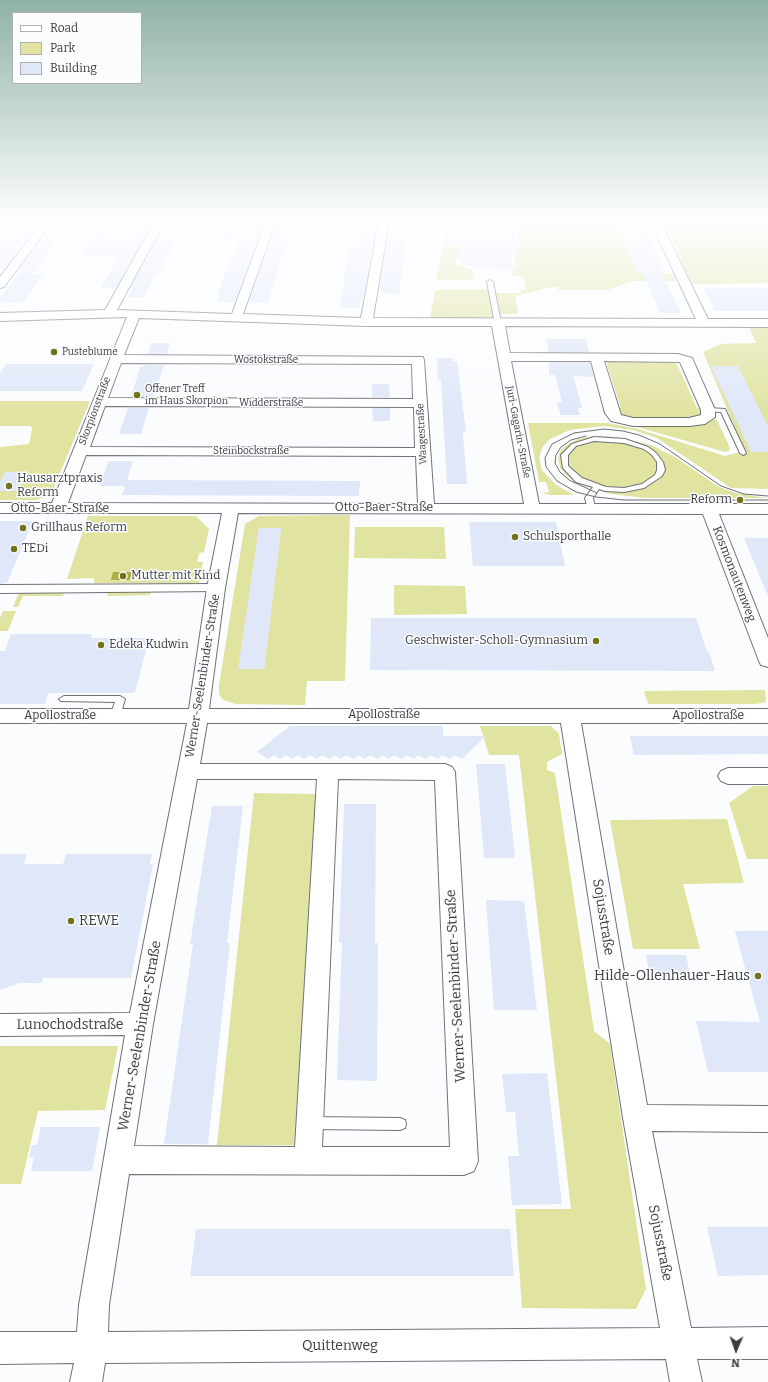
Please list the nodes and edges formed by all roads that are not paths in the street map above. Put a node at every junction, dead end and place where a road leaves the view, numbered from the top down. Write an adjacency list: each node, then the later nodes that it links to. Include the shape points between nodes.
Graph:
1 (124, 285): 6 (street)
2 (248, 285): 9 (street)
3 (373, 285): 10 (street)
4 (491, 285): 11 (lane)
5 (686, 285): 12 (street)
6 (109, 313): 7 (street); 8 (street)
7 (134, 314): 9 (street); 16 (street, Skorpionstraße)
8 (0, 317)
9 (236, 318): 10 (street)
10 (366, 322): 11 (street)
11 (498, 323): 12 (street); 14 (street, Juri-Gagarin-Straße)
12 (704, 323): 13 (street)
13 (768, 323)
14 (504, 357): 15 (street); 25 (street, Juri-Gagarin-Straße)
15 (596, 358): 20 (street, via 684,359); 20 (street, via 612,413 617,419 633,422 696,422 708,417)
16 (115, 359): 17 (street, Wostokstraße); 18 (street, Skorpionstraße)
17 (418, 360): 19 (street, Waagestraße)
18 (99, 402): 19 (street, Widderstraße); 21 (street, Skorpionstraße)
19 (420, 403): 22 (street, Waagestraße)
20 (717, 408): 23 (lane)
21 (80, 451): 22 (street, Steinbockstraße); 29 (street, Skorpionstraße)
22 (423, 452): 27 (street, Waagestraße)
23 (743, 453)
24 (597, 487): 24 (lane, via 620,490 644,486 658,476 661,470 660,462 646,448 625,441 598,439 574,445 564,455 565,468 579,480); 28 (lane, via 588,498)
25 (532, 507): 27 (street, Otto-Baer-Straße); 28 (street, Otto-Baer-Straße)
26 (0, 508): 29 (street, Otto-Baer-Straße)
27 (426, 508): 30 (street, Otto-Baer-Straße)
28 (591, 508): 31 (street, Otto-Baer-Straße)
29 (58, 509): 30 (street, Otto-Baer-Straße)
30 (231, 509): 33 (street, Werner-Seelenbinder-Straße)
31 (709, 509): 32 (street, Otto-Baer-Straße); 35 (street, Kosmonautenweg)
32 (768, 509)
33 (216, 588): 34 (street); 39 (street, Werner-Seelenbinder-Straße)
34 (0, 589)
35 (768, 661)
36 (64, 699): 38 (lane, via 120,699)
37 (0, 716): 38 (street, Apollostraße)
38 (115, 716): 39 (street, Apollostraße)
39 (198, 716): 40 (street, Apollostraße); 42 (street, Werner-Seelenbinder-Straße)
40 (570, 716): 41 (street, Apollostraße); 48 (street, Sojusstraße)
41 (768, 716)
42 (188, 771): 43 (street, Werner-Seelenbinder-Straße); 46 (street, Werner-Seelenbinder-Straße)
43 (328, 771): 50 (street); 53 (street, Werner-Seelenbinder-Straße, via 445,772 464,1160)
44 (728, 776): 45 (street)
45 (768, 776)
46 (140, 1024): 47 (street, Lunochodstraße); 52 (street, Werner-Seelenbinder-Straße)
47 (0, 1025)
48 (636, 1118): 49 (street); 55 (street, Sojusstraße)
49 (768, 1119)
50 (310, 1123): 51 (lane); 53 (street)
51 (400, 1124)
52 (118, 1160): 53 (street, Werner-Seelenbinder-Straße); 56 (street, Werner-Seelenbinder-Straße, via 94,1305)
53 (308, 1160)
54 (768, 1343): 55 (street, Quittenweg)
55 (679, 1344): 56 (street, Quittenweg); 59 (street)
56 (92, 1347): 57 (street, Quittenweg); 58 (street, Werner-Seelenbinder-Straße)
57 (0, 1348)
58 (86, 1382)
59 (686, 1382)

